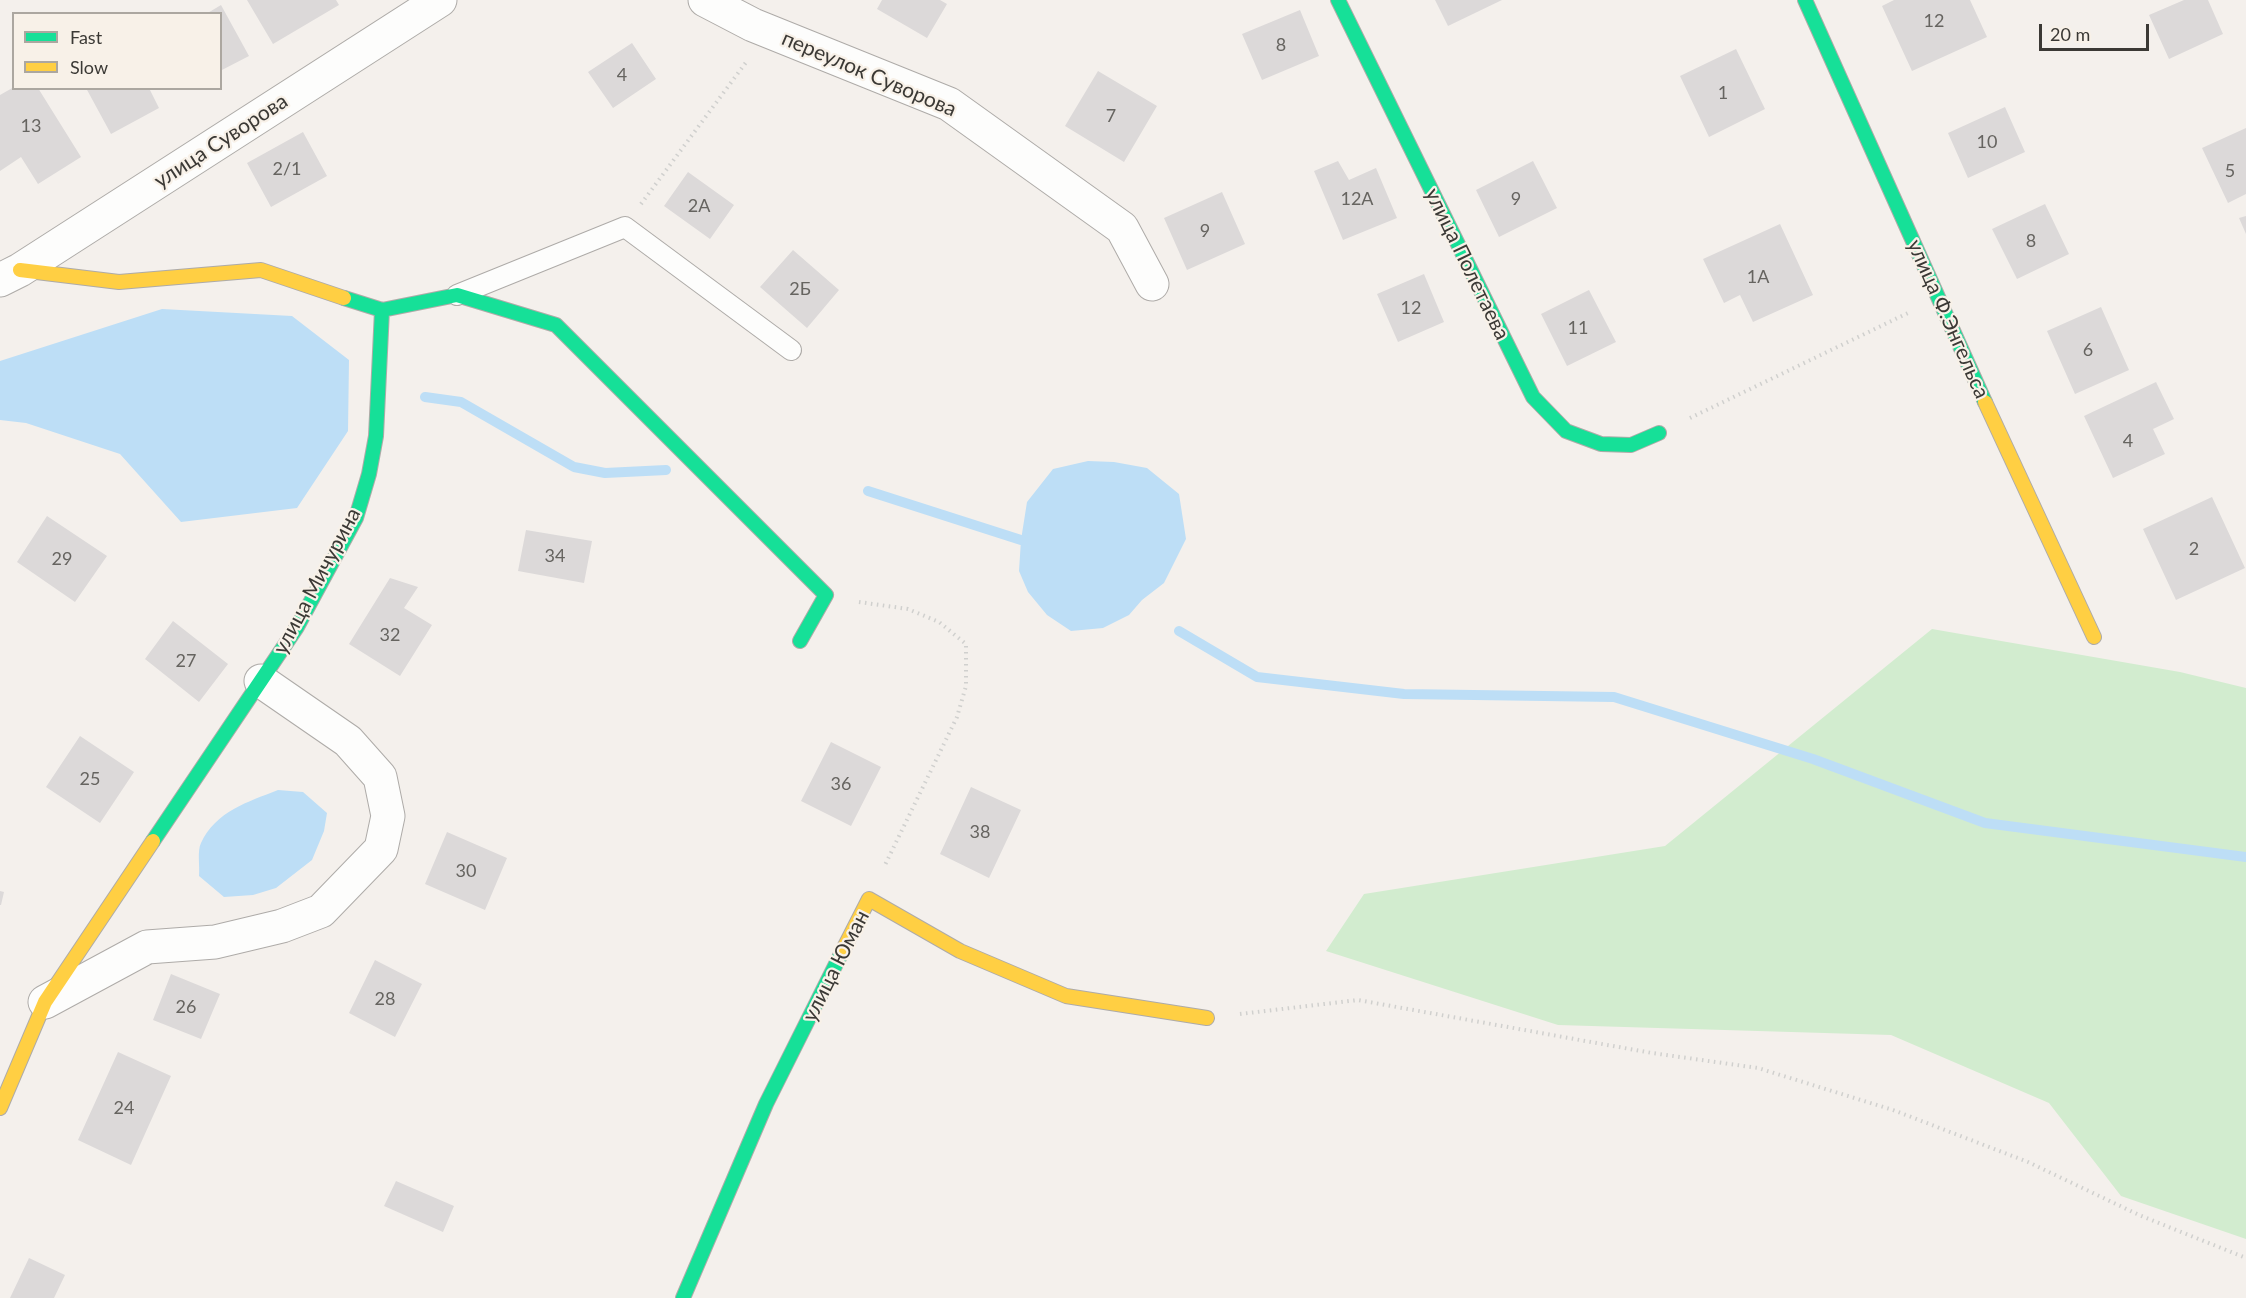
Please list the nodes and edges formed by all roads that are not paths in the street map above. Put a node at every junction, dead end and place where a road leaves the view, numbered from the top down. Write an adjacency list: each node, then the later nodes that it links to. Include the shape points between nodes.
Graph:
1 (440, 0): 5 (street, улица Суворова)
2 (705, 0): 6 (street, переулок Суворова, via 753,25 949,104 1122,228)
3 (1338, 0): 10 (street, улица Полетаева, via 1533,397 1566,431 1601,444 1630,445)
4 (1805, 0): 11 (street, улица Ф.Энгельса)
5 (10, 275): 8 (street, via 119,282 261,270)
6 (1152, 284)
7 (457, 295): 8 (street); 9 (lane, via 625,226); 12 (street, via 556,325 826,595)
8 (382, 310): 13 (street, улица Мичурина, via 376,436 356,518 297,627)
9 (791, 350)
10 (1659, 433)
11 (2094, 637)
12 (800, 641)
13 (261, 681): 14 (street, улица Мичурина); 14 (street, via 348,741 380,777 388,816 381,849 321,911 282,926 215,942 147,947)
14 (45, 1002): 16 (street, улица Мичурина)
15 (1207, 1018): 17 (street, улица Юман, via 1066,996 960,951 869,898 766,1104)
16 (0, 1108)
17 (683, 1298)

